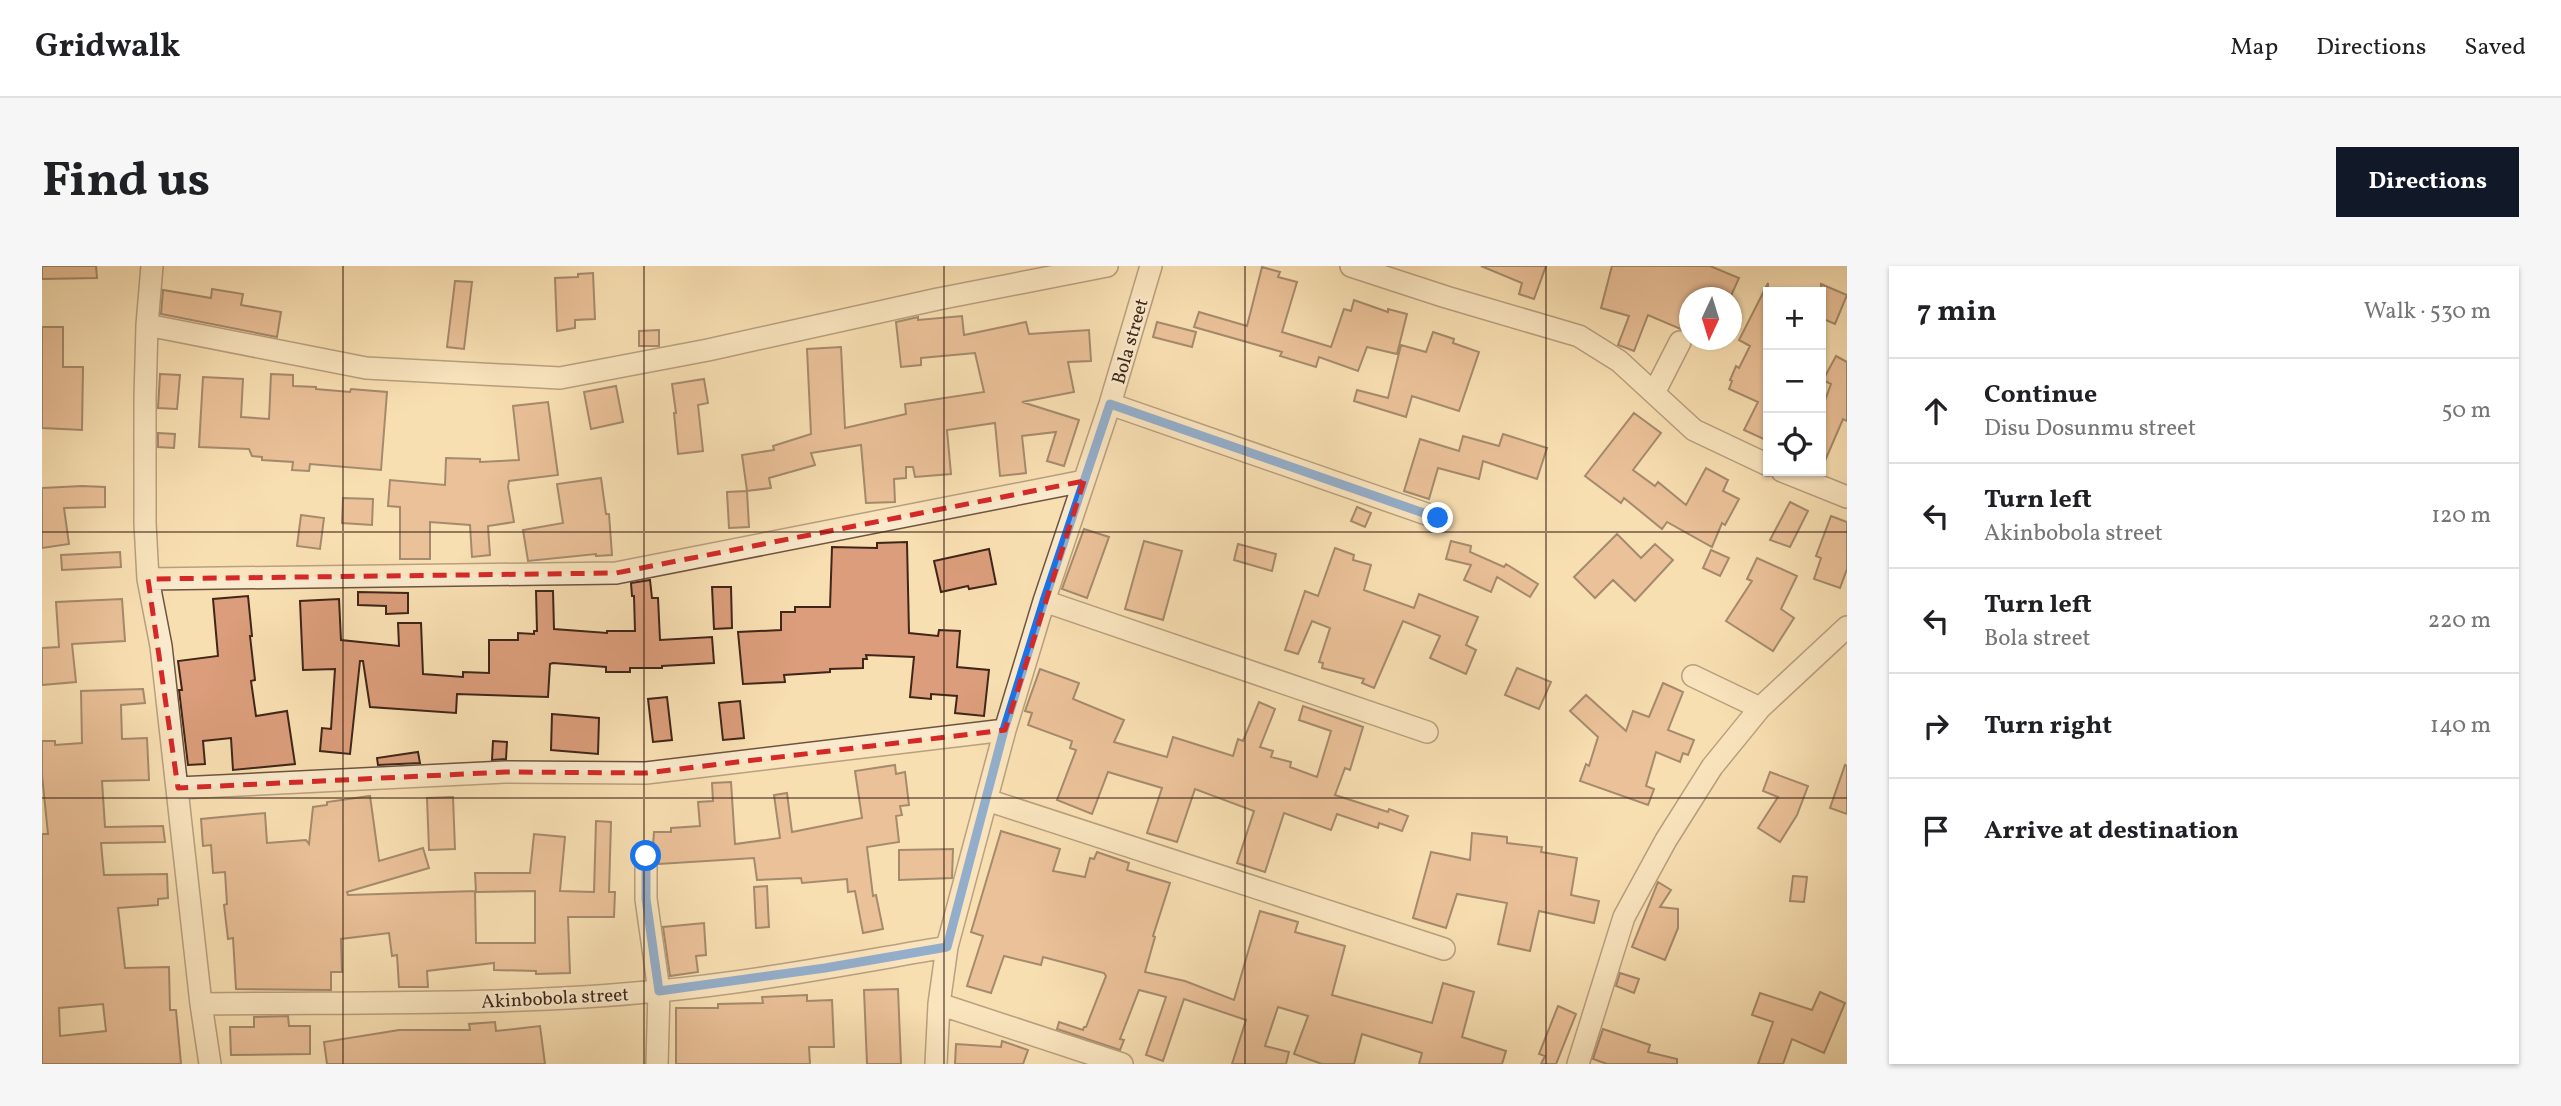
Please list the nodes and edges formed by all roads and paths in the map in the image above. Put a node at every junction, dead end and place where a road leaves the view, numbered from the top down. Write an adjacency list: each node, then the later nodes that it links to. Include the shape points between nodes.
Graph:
1 (152, 266): 5 (street)
2 (1107, 266): 5 (street, via 560,377 366,368)
3 (1151, 266): 8 (street, Bola street)
4 (1351, 266): 7 (street, via 1579,336 1619,360)
5 (147, 325): 14 (street, via 144,470)
6 (1679, 344): 7 (street)
7 (1654, 393): 9 (street, via 1694,430)
8 (1110, 404): 11 (street, Bola street); 13 (street)
9 (1763, 463)
10 (1794, 476): 12 (street)
11 (1084, 481): 14 (street, via 616,573); 15 (street, Bola street)
12 (1847, 497)
13 (1438, 518)
14 (148, 579): 21 (street)
15 (1044, 601): 19 (street, Bola street); 20 (street)
16 (1847, 627): 18 (street)
17 (1693, 677): 18 (street)
18 (1760, 708): 29 (street, via 1706,778 1624,917)
19 (1004, 730): 21 (street, via 646,773 505,772); 22 (street, Bola street)
20 (1427, 732)
21 (178, 788): 27 (street)
22 (987, 800): 24 (street, Bola street); 25 (street)
23 (646, 856): 26 (street, via 646,899)
24 (947, 947): 26 (street, Akinbobola street); 28 (street, Bola street)
25 (1444, 949)
26 (659, 991): 27 (street, Akinbobola street, via 549,999); 31 (street)
27 (201, 1004): 30 (street)
28 (939, 1004): 32 (street, Bola street); 33 (street)
29 (1584, 1062)
30 (210, 1064)
31 (657, 1064)
32 (936, 1064)
33 (1122, 1064)

